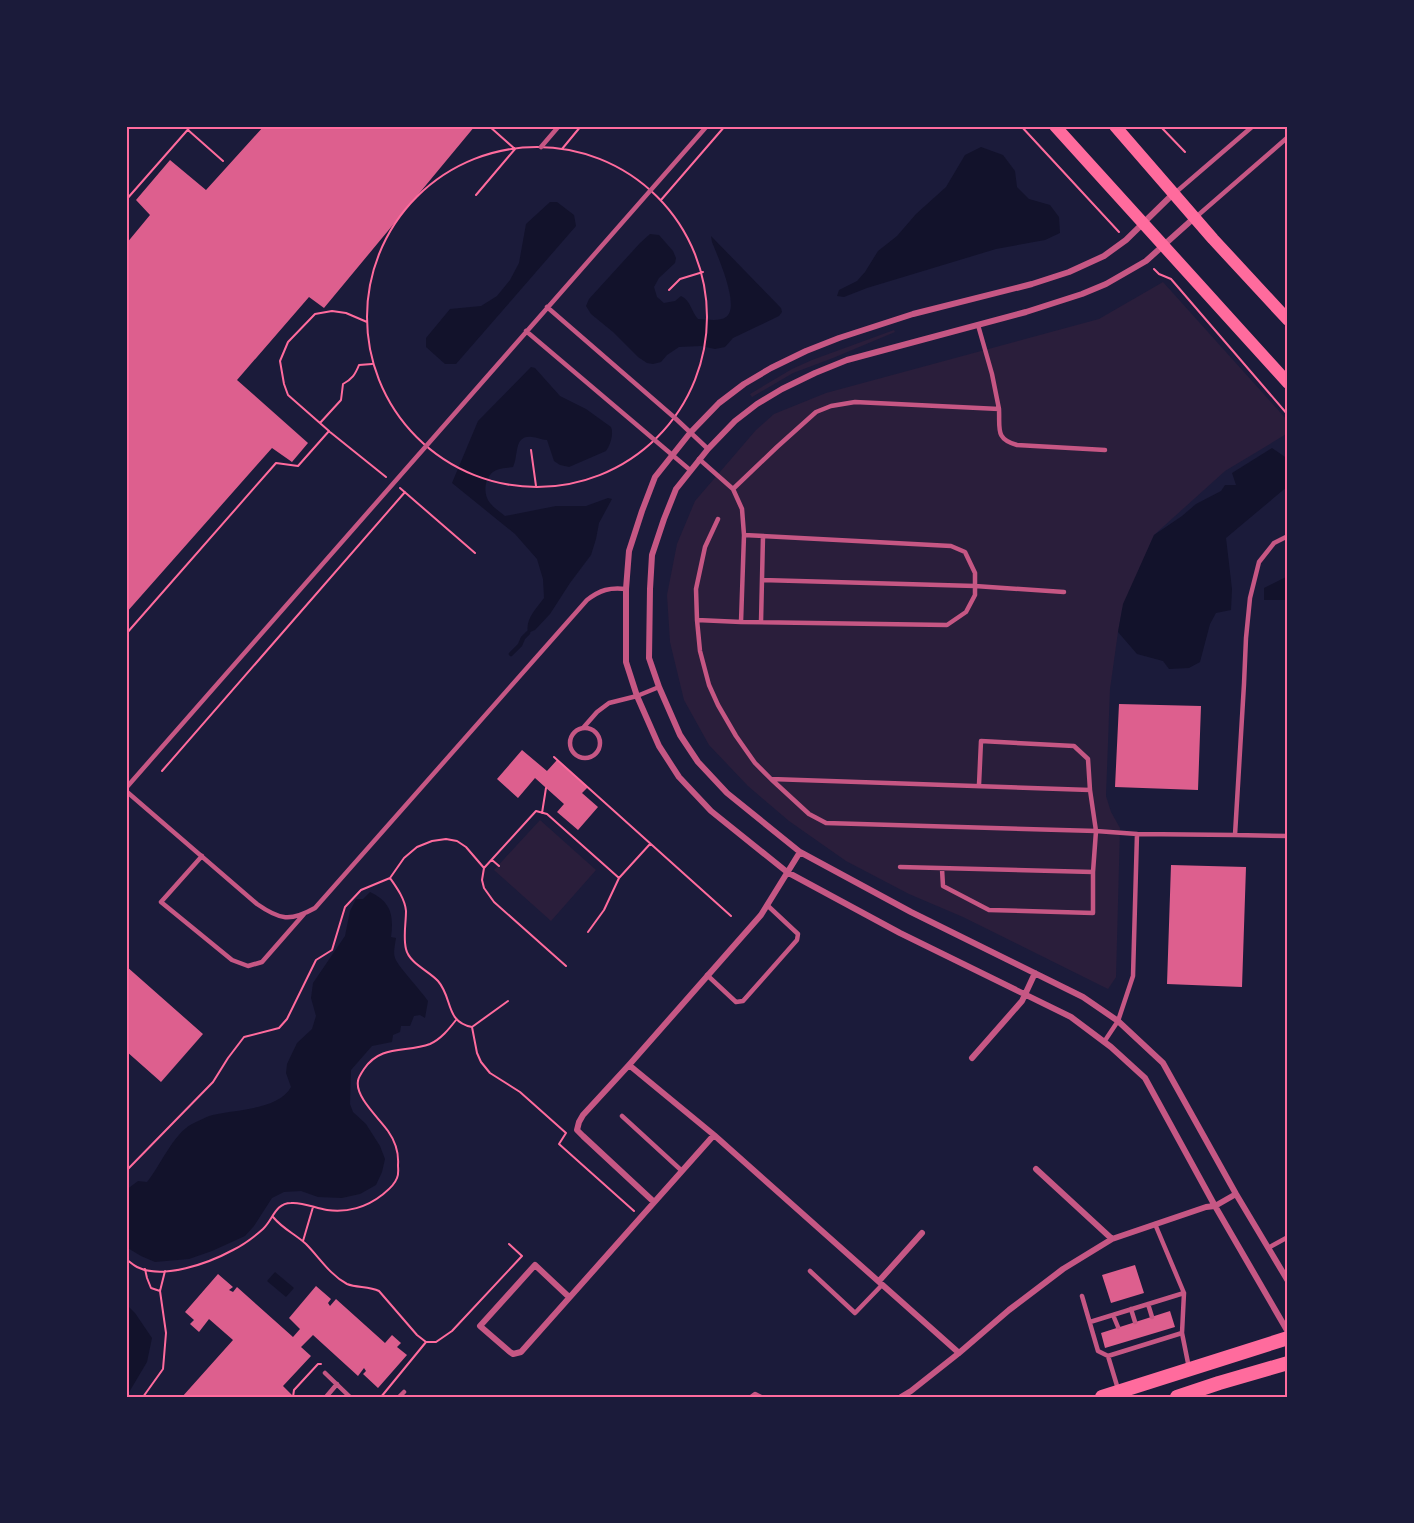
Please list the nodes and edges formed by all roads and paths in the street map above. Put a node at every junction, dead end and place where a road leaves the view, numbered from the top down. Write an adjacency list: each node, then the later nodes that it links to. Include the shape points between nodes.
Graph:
1 (191, 126): 12 (path)
2 (489, 126): 15 (path)
3 (559, 126): 14 (lane)
4 (581, 126): 16 (path)
5 (706, 126): 19 (lane)
6 (725, 126): 23 (path)
7 (1021, 126): 25 (path)
8 (1055, 126): 26 (main road)
9 (1115, 126): 20 (main road)
10 (1160, 126): 17 (path)
11 (1253, 126): 20 (lane)
12 (188, 130): 18 (path); 22 (path)
13 (1288, 137): 24 (lane)
14 (541, 147): 15 (path); 16 (path)
15 (515, 149): 21 (path); 33 (path, via 445,172 411,204 392,227 376,261)
16 (561, 149): 19 (path, via 610,165)
17 (1185, 152)
18 (224, 161)
19 (650, 190): 23 (path); 31 (lane)
20 (1173, 194): 24 (main road); 26 (street)
21 (476, 195)
22 (126, 200)
23 (661, 200): 28 (path, via 696,249)
24 (1194, 218): 27 (street); 32 (main road)
25 (1109, 222)
26 (1143, 224): 27 (main road); 43 (street, via 1104,256 1069,272 913,314 806,351 744,384)
27 (1163, 246): 34 (street, via 1146,261 1106,284); 37 (main road)
28 (703, 272): 30 (path, via 680,279); 40 (path, via 708,312 705,349 698,376)
29 (1159, 274): 39 (path, via 1170,279)
30 (669, 290)
31 (546, 308): 35 (lane); 40 (lane)
32 (1288, 320)
33 (367, 322): 36 (path); 41 (path, via 346,313 315,314 288,342 280,361 288,395)
34 (978, 325): 38 (lane); 46 (street, via 815,372 757,404)
35 (526, 331): 44 (lane); 45 (lane)
36 (372, 364): 41 (path, via 359,365 343,384 341,400); 45 (path, via 384,396 405,427)
37 (1288, 383)
38 (999, 409): 48 (lane, via 1000,434 1006,442); 54 (lane, via 855,402 831,406 816,412)
39 (1288, 415)
40 (675, 418): 43 (lane); 44 (path)
41 (320, 423): 42 (path)
42 (329, 431): 52 (path); 68 (path, via 298,466 276,463)
43 (690, 433): 46 (lane); 49 (street)
44 (655, 440): 49 (lane); 53 (path, via 629,460 583,481)
45 (425, 445): 52 (lane); 53 (path, via 478,476)
46 (708, 449): 50 (street)
47 (531, 450): 53 (path)
48 (1105, 450)
49 (673, 455): 51 (lane); 63 (street, via 655,477 642,511 629,551)
50 (699, 459): 51 (street); 54 (lane)
51 (690, 470): 69 (street, via 676,489 652,555 649,658)
52 (393, 482): 55 (path); 77 (lane)
53 (536, 486)
54 (733, 489): 57 (lane, via 742,509)
55 (405, 492): 60 (path); 73 (path)
56 (718, 519): 65 (lane, via 705,547 696,589)
57 (744, 535): 58 (lane); 66 (lane)
58 (763, 536): 61 (lane); 62 (lane, via 951,546 965,552 975,573)
59 (1288, 536): 82 (lane, via 1274,543 1258,562 1250,598)
60 (475, 553)
61 (762, 580): 62 (lane); 67 (lane)
62 (975, 586): 64 (lane); 67 (lane, via 966,612 946,626)
63 (626, 588): 70 (street, via 626,662); 97 (lane, via 601,590 587,600 315,908)
64 (1064, 592)
65 (697, 620): 66 (lane); 74 (lane, via 700,651 718,705 754,763)
66 (741, 622): 67 (lane)
67 (761, 622)
68 (126, 634)
69 (659, 687): 70 (lane); 85 (street, via 680,735 698,762 727,793)
70 (637, 696): 71 (lane, via 609,703); 92 (street, via 659,746 680,777 711,811)
71 (583, 728): 71 (lane, via 577,730 570,742 576,755 583,758 596,753 600,740 591,729)
72 (554, 757): 84 (path)
73 (162, 771)
74 (771, 779): 75 (lane); 80 (lane, via 809,814 826,823)
75 (979, 785): 78 (lane); 78 (lane, via 981,741 1074,746 1088,759)
76 (546, 788): 79 (path)
77 (126, 789): 86 (lane)
78 (1090, 790): 80 (lane)
79 (542, 813): 87 (path, via 536,811); 95 (path)
80 (1096, 831): 81 (lane); 93 (lane)
81 (1137, 834): 82 (lane); 106 (lane, via 1133,976)
82 (1235, 835): 83 (lane)
83 (1288, 836)
84 (650, 844): 95 (path); 98 (path)
85 (800, 852): 92 (street); 101 (street)
86 (202, 856): 97 (lane, via 273,915 285,918); 97 (lane, via 161,902 232,960 248,966 262,962)
87 (492, 860): 88 (path); 90 (path)
88 (499, 866)
89 (900, 867): 91 (lane)
90 (484, 868): 94 (path, via 466,847 446,839 417,847); 100 (path, via 484,888 494,902)
91 (942, 868): 93 (lane); 93 (lane, via 943,886 989,910 1093,913)
92 (787, 872): 96 (street); 103 (street)
93 (1093, 872)
94 (390, 878): 105 (path, via 406,909 406,950 444,989); 115 (path, via 361,890 345,907 332,950 316,960 279,1028 244,1036 213,1082)
95 (619, 878): 99 (path)
96 (767, 905): 102 (street); 102 (lane, via 798,934 797,940 742,1001 736,1002)
97 (304, 914)
98 (731, 916)
99 (588, 932)
100 (566, 966)
101 (1035, 973): 103 (street); 106 (street, via 1083,997)
102 (707, 975): 110 (street)
103 (1024, 995): 108 (street, via 1071,1017); 109 (street)
104 (508, 1001): 107 (path)
105 (456, 1020): 107 (path); 119 (path, via 439,1039 375,1058 357,1082 399,1154 398,1177 392,1187 362,1207)
106 (1118, 1021): 108 (lane); 116 (street, via 1163,1063)
107 (472, 1027): 121 (path, via 477,1053 490,1073 520,1092 566,1133 559,1144)
108 (1104, 1042): 118 (street, via 1144,1078)
109 (972, 1058)
110 (629, 1065): 112 (street); 117 (street, via 583,1115 577,1130)
111 (622, 1116): 114 (lane)
112 (714, 1135): 114 (street); 134 (street)
113 (1036, 1169): 125 (street)
114 (682, 1171): 117 (street)
115 (126, 1172)
116 (1236, 1194): 118 (street); 128 (street)
117 (654, 1202): 121 (street)
118 (1215, 1206): 122 (street); 147 (street)
119 (313, 1207): 120 (path, via 284,1204); 126 (path)
120 (273, 1216): 126 (path); 131 (path, via 265,1227 234,1250 201,1264)
121 (641, 1217): 138 (street)
122 (1155, 1224): 125 (street); 136 (lane)
123 (922, 1233): 134 (street)
124 (1288, 1237): 128 (lane)
125 (1112, 1239): 156 (street, via 1063,1269)
126 (303, 1242): 152 (path, via 348,1285 379,1291)
127 (509, 1244): 152 (path, via 522,1256 452,1331 436,1342)
128 (1268, 1248): 133 (street)
129 (126, 1259): 130 (path)
130 (145, 1269): 131 (path); 135 (path, via 151,1288)
131 (165, 1271): 135 (path)
132 (810, 1271): 134 (lane, via 855,1313)
133 (1288, 1281)
134 (881, 1283): 156 (street)
135 (160, 1291): 165 (path, via 166,1333 163,1369)
136 (1184, 1293): 139 (lane); 148 (lane)
137 (1083, 1296): 143 (lane)
138 (569, 1297): 138 (street, via 534,1265 480,1326 517,1354)
139 (1148, 1304): 140 (lane); 142 (lane)
140 (1131, 1309): 141 (lane); 144 (lane)
141 (1113, 1315): 143 (lane); 145 (lane)
142 (1152, 1317)
143 (1090, 1322): 157 (lane, via 1098,1351)
144 (1135, 1322)
145 (1118, 1328)
146 (1157, 1332): 151 (lane)
147 (1288, 1332)
148 (1182, 1333): 151 (lane); 159 (lane)
149 (1140, 1338): 154 (lane)
150 (1288, 1338): 159 (main road)
151 (1160, 1340): 154 (lane)
152 (426, 1342): 168 (path)
153 (1123, 1343): 155 (lane)
154 (1143, 1345): 155 (lane)
155 (1125, 1350): 157 (lane)
156 (958, 1353): 172 (street)
157 (1108, 1356): 163 (lane)
158 (1288, 1363): 164 (main road)
159 (1189, 1369): 163 (main road)
160 (325, 1373): 161 (lane)
161 (337, 1384): 166 (lane); 167 (lane)
162 (404, 1392): 169 (lane)
163 (1119, 1392): 173 (main road)
164 (1209, 1392): 174 (main road)
165 (143, 1397)
166 (326, 1397)
167 (350, 1397)
168 (381, 1397)
169 (399, 1397)
170 (750, 1397): 171 (lane)
171 (761, 1397)
172 (901, 1397)
173 (1102, 1397)
174 (1178, 1397)

